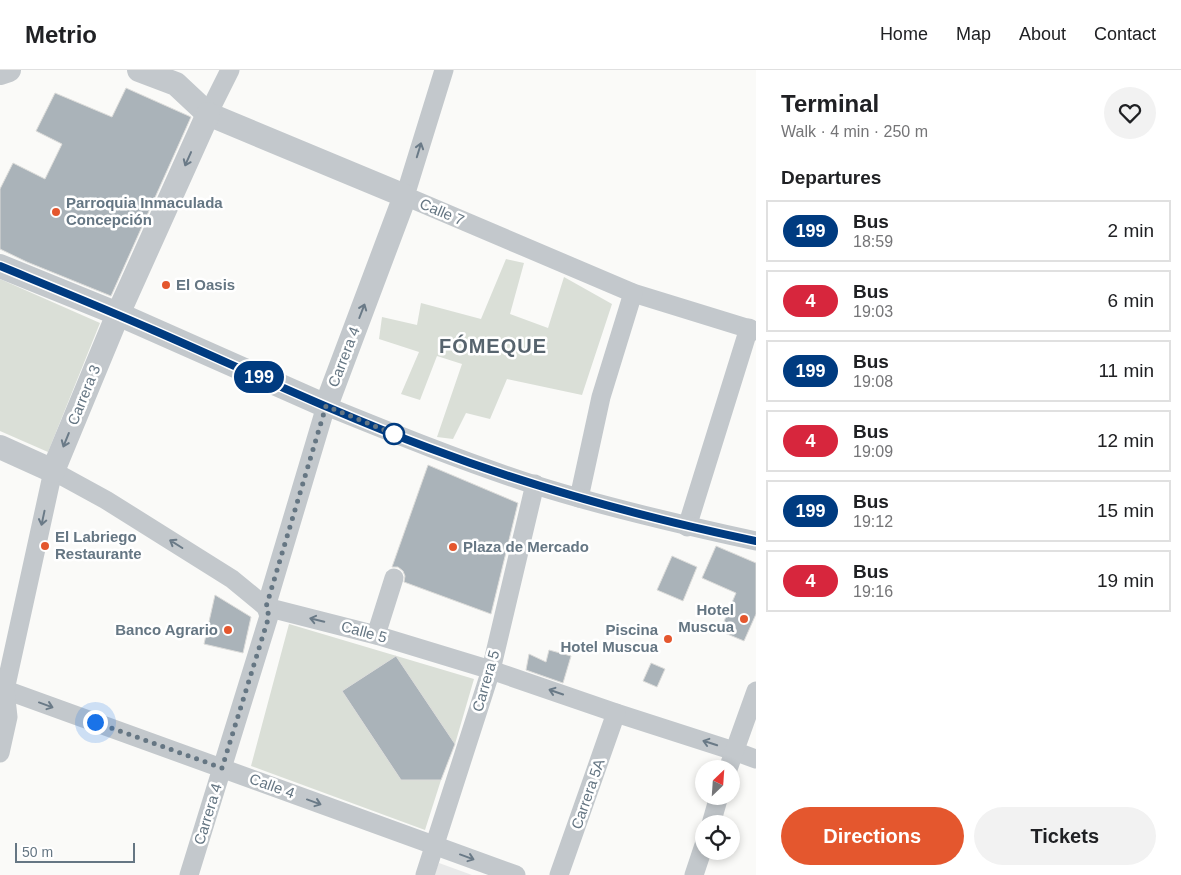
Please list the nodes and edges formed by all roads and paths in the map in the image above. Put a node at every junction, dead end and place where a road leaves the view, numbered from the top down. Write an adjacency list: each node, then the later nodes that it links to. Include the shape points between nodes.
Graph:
1 (9, 70): 5 (street)
2 (139, 70): 6 (street, Calle 7, via 176,84)
3 (230, 70): 6 (street)
4 (444, 70): 7 (street, Carrera 4, one-way to 4)
5 (0, 73)
6 (208, 114): 7 (street, Calle 7); 10 (street, Carrera 3, one-way to 10)
7 (405, 196): 9 (street, Calle 7); 12 (street, Carrera 4, one-way to 7)
8 (0, 266): 10 (street)
9 (632, 294): 11 (street, Calle 7); 16 (street, via 601,397)
10 (118, 314): 12 (street); 14 (street, Carrera 3, one-way to 14)
11 (752, 330): 17 (street)
12 (326, 406): 15 (street, via 429,448); 20 (street, Carrera 4)
13 (0, 447): 14 (street, Calle 5)
14 (53, 471): 20 (street, Calle 5, one-way to 14, via 232,579 106,500); 24 (street, Carrera 3, one-way to 24)
15 (535, 484): 16 (street); 22 (street, Carrera 5)
16 (579, 498): 17 (street)
17 (687, 527): 18 (street)
18 (756, 541)
19 (394, 578): 21 (street)
20 (266, 607): 21 (street, Calle 5, one-way to 20); 30 (street, Carrera 4, via 269,616)
21 (376, 635): 22 (street, Calle 5)
22 (490, 670): 25 (street, Calle 5, one-way to 22); 31 (street, Carrera 5)
23 (756, 691): 26 (street)
24 (2, 692): 27 (street, Carrera 3, via 8,717); 30 (street, Calle 4, one-way to 30)
25 (616, 713): 26 (street, Calle 5, one-way to 25); 36 (street, Carrera 5A)
26 (734, 751): 28 (street, Calle 5); 29 (street)
27 (0, 753)
28 (756, 759)
29 (731, 760)
30 (222, 768): 31 (street, Calle 4, one-way to 31); 33 (street, Carrera 4)
31 (435, 846): 34 (street, Carrera 5); 35 (street, Calle 4, one-way to 35)
32 (699, 860): 37 (street)
33 (189, 875)
34 (425, 875)
35 (516, 875)
36 (559, 875)
37 (694, 875)

